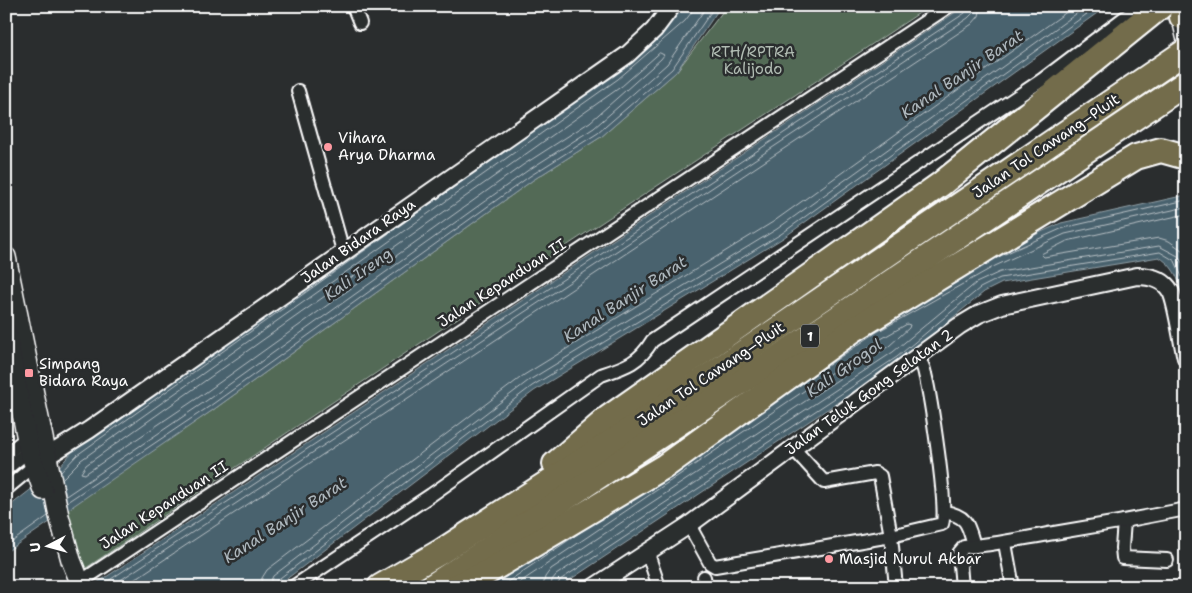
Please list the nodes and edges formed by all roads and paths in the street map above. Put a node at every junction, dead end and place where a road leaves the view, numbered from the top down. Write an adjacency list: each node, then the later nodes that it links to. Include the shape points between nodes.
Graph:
1 (353, 6): 6 (street)
2 (672, 6): 11 (street, Jalan Bidara Raya, via 654,30 627,55)
3 (949, 6): 31 (street, Jalan Kepanduan II)
4 (1140, 6): 32 (street, via 1042,80 652,341 644,354 626,367 601,374 431,495)
5 (1161, 6): 23 (highway, via 941,184 608,418)
6 (360, 23)
7 (1186, 51): 23 (highway, Jalan Tol Cawang–Pluit / 1, via 625,433)
8 (1186, 83): 34 (highway, Jalan Tol Cawang–Pluit / 1)
9 (298, 91): 11 (street)
10 (1186, 157): 35 (highway, via 1161,150 1143,154 853,330 665,466)
11 (343, 251): 18 (street, Jalan Bidara Raya, via 97,424)
12 (6, 257): 18 (main road)
13 (6, 331): 18 (main road)
14 (917, 357): 15 (street, Jalan Teluk Gong Selatan 2, via 979,314 1002,305 1137,276 1158,279 1171,292); 16 (street, Jalan Teluk Gong Selatan 2); 22 (street, via 926,376 939,451)
15 (1186, 358)
16 (793, 448): 25 (street, Jalan Teluk Gong Selatan 2); 26 (street, via 824,482 874,473 880,476)
17 (6, 454): 18 (street)
18 (39, 454): 19 (street); 20 (street); 31 (main road, via 55,520 61,566)
19 (6, 468)
20 (6, 489)
21 (1186, 509): 24 (street)
22 (944, 512): 26 (street, via 942,524); 28 (street, via 961,516 968,524)
23 (490, 518): 33 (highway, Jalan Tol Cawang–Pluit / 1)
24 (1124, 521): 27 (street); 30 (street, via 1123,558)
25 (689, 525): 26 (street, via 710,563 715,566); 29 (street, Jalan Teluk Gong Selatan 2)
26 (891, 536): 38 (street)
27 (1005, 543): 28 (street); 40 (street)
28 (974, 546): 39 (street, via 960,551)
29 (647, 551): 36 (street, Jalan Teluk Gong Selatan 2); 37 (street)
30 (1167, 560)
31 (76, 585)
32 (293, 587)
33 (380, 587)
34 (431, 587)
35 (455, 587)
36 (594, 587)
37 (659, 587)
38 (896, 587)
39 (962, 587)
40 (1013, 587)

